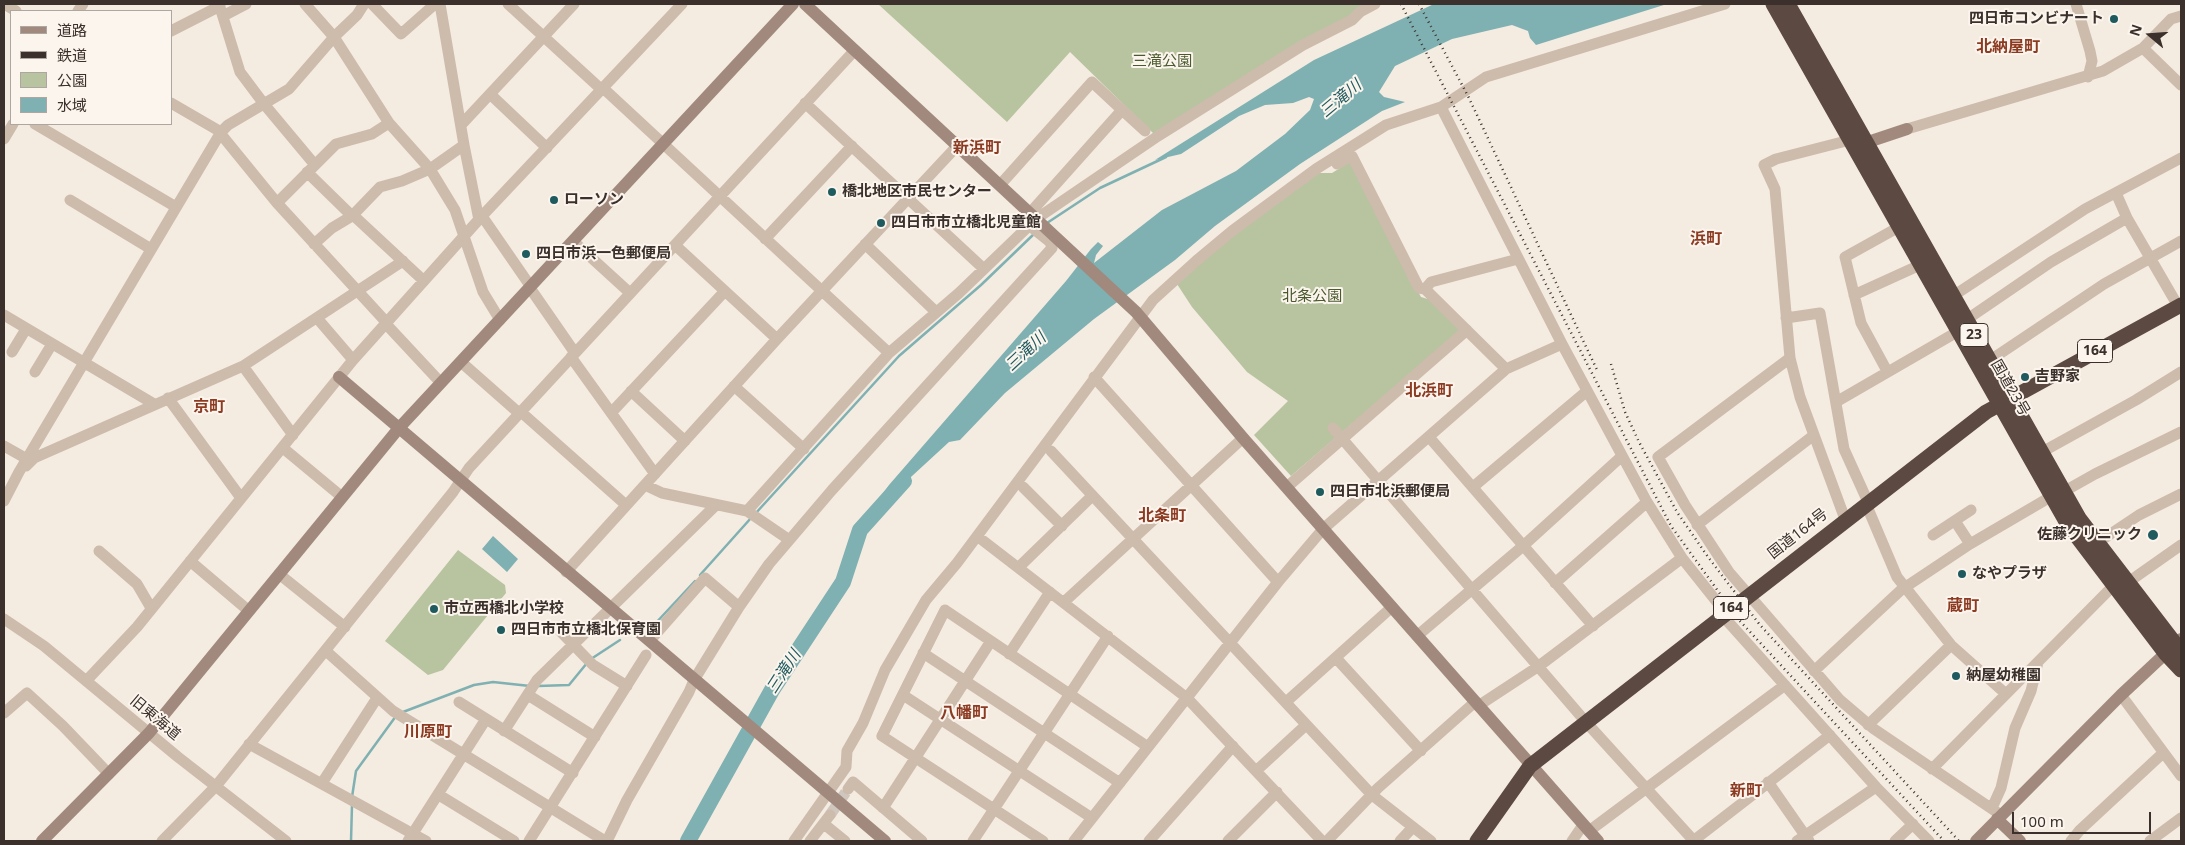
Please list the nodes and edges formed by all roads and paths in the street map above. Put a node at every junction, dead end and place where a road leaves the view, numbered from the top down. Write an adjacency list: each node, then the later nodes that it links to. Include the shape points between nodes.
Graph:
1 (246, 4): 17 (street)
2 (305, 4): 20 (street)
3 (364, 4): 20 (street)
4 (372, 4): 5 (street, via 401,34)
5 (435, 4)
6 (440, 4): 36 (street)
7 (508, 4): 21 (street)
8 (574, 4): 21 (street)
9 (682, 4): 26 (street)
10 (793, 4): 43 (street)
11 (805, 4): 23 (street)
12 (1375, 4): 62 (street, via 1158,136)
13 (1725, 4): 31 (street, via 1486,77)
14 (1773, 4): 41 (highway, 国道23号 / 23)
15 (1788, 4): 42 (highway, 国道23号 / 23)
16 (2076, 4): 24 (street, via 2092,61)
17 (221, 9): 19 (street); 30 (street, via 240,72)
18 (2181, 16): 22 (street, via 2171,19)
19 (172, 31)
20 (334, 37): 30 (street, via 289,90); 33 (street)
21 (544, 37): 26 (street); 27 (street)
22 (2143, 48): 24 (street); 25 (street)
23 (855, 50): 28 (street); 46 (street)
24 (2088, 77): 37 (street)
25 (2181, 85)
26 (602, 89): 43 (street); 47 (street)
27 (490, 94): 36 (street); 47 (street)
28 (805, 103): 45 (street); 54 (street)
29 (172, 104): 39 (street)
30 (264, 104): 39 (street); 49 (street)
31 (1441, 107): 51 (street, via 1386,125); 73 (street)
32 (1122, 110): 38 (street); 52 (street, via 1092,82); 62 (street)
33 (389, 123): 49 (street, via 372,134 336,144); 50 (street)
34 (12, 125): 40 (street)
35 (37, 125): 58 (street)
36 (461, 125): 44 (street)
37 (1907, 129): 42 (street)
38 (1145, 131)
39 (220, 133): 57 (street); 58 (street)
40 (4, 139)
41 (1850, 140): 42 (street); 63 (highway, 国道23号 / 23); 91 (street, via 1764,165 1775,189)
42 (1868, 142): 85 (highway, 国道23号 / 23)
43 (662, 143): 54 (street); 66 (street)
44 (464, 144): 50 (street); 60 (street)
45 (852, 146): 55 (street); 65 (street)
46 (958, 146): 52 (street); 55 (street)
47 (547, 148): 60 (street)
48 (2181, 158): 53 (street)
49 (311, 168): 57 (street); 59 (street)
50 (430, 169): 59 (street, via 380,187); 64 (street, via 455,210)
51 (1316, 169): 79 (street, via 1331,167 1352,156 1419,288); 89 (street, via 1196,260)
52 (1000, 185): 62 (street)
53 (2116, 192): 61 (street); 85 (street)
54 (720, 196): 65 (street); 70 (street)
55 (909, 198): 69 (street); 76 (street)
56 (70, 200): 71 (street)
57 (276, 202): 68 (street)
58 (176, 207): 71 (street)
59 (353, 215): 68 (street); 74 (street)
60 (481, 218): 64 (street); 78 (street)
61 (2127, 218): 72 (street); 94 (street, via 2052,262)
62 (1033, 221): 76 (street); 89 (street); 168 (street, via 1052,248)
63 (1899, 227): 75 (highway, 国道23号 / 23); 84 (street, via 1845,257)
64 (465, 236): 77 (street); 92 (street, via 483,292)
65 (765, 239): 82 (street)
66 (573, 241): 78 (street); 83 (street)
67 (2181, 241): 72 (street)
68 (314, 244): 80 (street)
69 (865, 244): 82 (street); 87 (street)
70 (675, 245): 81 (street); 83 (street)
71 (151, 249): 107 (street)
72 (2150, 257): 86 (street); 105 (street)
73 (1518, 259): 79 (street, via 1431,282); 99 (street)
74 (404, 261): 77 (street); 80 (street)
75 (1920, 265): 84 (street); 94 (highway, 国道23号 / 23)
76 (984, 269): 87 (street)
77 (424, 281): 93 (street)
78 (531, 287): 92 (street); 102 (street)
79 (1424, 288): 96 (street)
80 (357, 291): 90 (street); 93 (street)
81 (725, 291): 97 (street); 117 (street)
82 (821, 291): 97 (street); 101 (street)
83 (630, 294): 102 (street)
84 (1854, 295): 110 (street, via 1861,324)
85 (1953, 296): 94 (highway, 国道23号 / 23)
86 (2180, 306): 121 (highway, 国道164号 / 164)
87 (936, 312): 101 (street)
88 (4, 315): 95 (street)
89 (1138, 315): 114 (street); 131 (street)
90 (317, 318): 104 (street); 108 (street)
91 (1786, 318): 103 (street); 120 (street, via 1820,313)
92 (500, 320): 106 (street)
93 (387, 324): 104 (street); 115 (street)
94 (1961, 326): 105 (highway, 国道23号 / 23); 110 (street); 121 (highway, 国道23号 / 23)
95 (26, 329): 98 (street); 100 (street)
96 (1468, 330): 109 (street); 132 (street)
97 (777, 338): 116 (street)
98 (52, 344): 107 (street); 111 (street)
99 (1562, 344): 109 (street); 118 (street)
100 (12, 352)
101 (889, 353): 136 (street)
102 (573, 355): 123 (street); 124 (street)
103 (1790, 358): 129 (street); 163 (street, via 1658,457)
104 (353, 360): 113 (street)
105 (1989, 361): 121 (highway, 国道23号 / 23)
106 (461, 362): 115 (street); 123 (street)
107 (84, 363): 122 (street); 140 (street)
108 (243, 366): 119 (street); 128 (street)
109 (1506, 369): 130 (street)
110 (1887, 371): 120 (street)
111 (35, 372)
112 (2181, 372): 138 (street)
113 (339, 377): 125 (street); 128 (street)
114 (1094, 377): 146 (street); 167 (street)
115 (441, 383): 125 (street)
116 (734, 386): 133 (street); 136 (street)
117 (632, 391): 124 (street); 133 (street)
118 (1586, 391): 139 (street); 148 (street)
119 (168, 398): 122 (street); 153 (street)
120 (1836, 402): 156 (street, via 1844,449)
121 (2004, 402): 138 (highway, 国道23号 / 23); 149 (highway, 国道23号 / 23); 156 (highway, 国道164号 / 164, via 1986,412)
122 (154, 404): 140 (street)
123 (520, 413): 142 (street); 157 (street)
124 (611, 414): 141 (street)
125 (399, 428): 142 (street); 152 (street)
126 (1333, 428): 132 (street)
127 (2181, 432): 149 (street)
128 (293, 435): 135 (street)
129 (1814, 435): 161 (street); 163 (street)
130 (1429, 437): 143 (street); 148 (street)
131 (1243, 438): 146 (street); 147 (street)
132 (1342, 439): 143 (street); 147 (street)
133 (684, 441): 141 (street)
134 (4, 446): 140 (street)
135 (283, 448): 152 (street); 153 (street)
136 (804, 449): 160 (street)
137 (1051, 451): 151 (street)
138 (2042, 452): 149 (highway, 国道23号 / 23)
139 (1622, 456): 155 (street); 173 (street)
140 (25, 464): 154 (street)
141 (655, 474): 144 (street)
142 (460, 481): 178 (street); 196 (street)
143 (1378, 481): 165 (street); 184 (street)
144 (645, 484): 157 (street); 158 (street, via 662,493)
145 (1023, 486): 164 (street)
146 (1191, 486): 169 (street); 180 (street)
147 (1287, 487): 165 (street)
148 (1473, 487): 173 (street)
149 (2057, 494): 170 (highway, 国道23号 / 23); 171 (street); 182 (highway, 国道23号 / 23, via 2068,525)
150 (2181, 494): 170 (street, via 2138,515)
151 (1092, 496): 164 (street); 169 (street)
152 (342, 497): 179 (street)
153 (241, 498): 176 (street)
154 (4, 501)
155 (1647, 502): 175 (street); 181 (street)
156 (1867, 503): 161 (highway, 国道164号 / 164); 183 (street, via 1897,577)
157 (626, 505): 178 (street)
158 (716, 505): 160 (street); 191 (street)
159 (1971, 510): 162 (street)
160 (752, 514): 168 (street)
161 (1845, 519): 186 (highway, 国道164号 / 164)
162 (1955, 521): 166 (street); 171 (street)
163 (1697, 525): 186 (street)
164 (1062, 526): 177 (street)
165 (1323, 529): 180 (street); 189 (street)
166 (1934, 535)
167 (977, 536): 177 (street); 262 (street, via 926,600 895,651 846,751 846,767)
168 (788, 539): 188 (street)
169 (1132, 539): 187 (street); 202 (street)
170 (2097, 543): 182 (highway, 国道23号 / 23)
171 (1970, 544): 183 (street)
172 (2181, 545): 182 (street)
173 (1523, 546): 181 (street); 184 (street)
174 (98, 551): 190 (street, via 137,584)
175 (1682, 558): 193 (street); 195 (street)
176 (190, 562): 190 (street); 192 (street)
177 (1019, 568): 185 (street)
178 (566, 572): 191 (street)
179 (279, 574): 192 (street); 196 (street)
180 (1278, 582): 202 (street)
181 (1555, 583): 195 (street)
182 (2120, 584): 205 (highway, 国道23号 / 23); 211 (street)
183 (1906, 587): 204 (street); 214 (street)
184 (1472, 589): 199 (street); 212 (street)
185 (1050, 592): 187 (street); 208 (street)
186 (1748, 595): 193 (highway, 国道164号 / 164); 214 (street)
187 (1064, 602): 198 (street)
188 (739, 607): 200 (street, via 705,578); 217 (street)
189 (1392, 607): 199 (street); 210 (street)
190 (152, 608): 215 (street)
191 (610, 610): 203 (street); 217 (street)
192 (249, 611): 237 (street)
193 (1724, 614): 218 (street); 233 (highway, 国道164号 / 164)
194 (4, 619): 215 (street, 旧東海道)
195 (1593, 626): 212 (street)
196 (345, 627): 206 (street)
197 (559, 630): 203 (street)
198 (1108, 636): 223 (street); 226 (street)
199 (1417, 636): 229 (street)
200 (653, 637)
201 (990, 641): 207 (street, via 945,610); 208 (street); 216 (street)
202 (1230, 643): 226 (street); 228 (street)
203 (574, 645): 219 (street, via 590,662); 220 (street, via 537,680)
204 (1951, 645): 221 (street); 235 (street)
205 (2175, 647): 213 (highway, 国道23号 / 23); 224 (street)
206 (326, 651): 225 (street); 241 (street)
207 (923, 654): 216 (street); 222 (street)
208 (1009, 654): 223 (street)
209 (646, 655): 219 (street)
210 (1336, 658): 228 (street); 244 (street)
211 (2038, 662): 221 (street); 269 (street, via 2031,691 2016,728)
212 (1539, 666): 229 (street); 233 (street)
213 (2181, 670)
214 (1814, 672): 235 (street)
215 (87, 680): 237 (street, 旧東海道)
216 (965, 681): 232 (street); 238 (street)
217 (695, 682): 262 (street); 283 (street)
218 (1785, 685): 239 (street); 260 (street)
219 (627, 686): 240 (street)
220 (529, 693): 236 (street); 240 (street)
221 (2006, 694): 249 (street)
222 (903, 695): 232 (street); 247 (street, via 882,736)
223 (1070, 695): 238 (street); 243 (street)
224 (2121, 695): 245 (street); 269 (street)
225 (377, 698): 246 (street); 256 (street)
226 (1187, 698): 242 (street); 243 (street)
227 (459, 702): 231 (street)
228 (1286, 702): 234 (street)
229 (1476, 704): 244 (street); 248 (street)
230 (4, 713): 253 (street, via 26,693)
231 (486, 719): 236 (street); 246 (street)
232 (940, 719): 247 (street); 250 (street)
233 (1585, 721): 248 (highway, 国道164号 / 164); 260 (street)
234 (1306, 725): 251 (street); 265 (street)
235 (1868, 725): 249 (street)
236 (504, 731): 252 (street)
237 (149, 733): 253 (street); 258 (street, 旧東海道)
238 (1045, 733): 250 (street); 257 (street)
239 (1830, 734): 255 (street); 259 (street)
240 (595, 737): 252 (street)
241 (249, 744): 256 (street); 258 (street)
242 (1233, 746): 251 (street); 292 (street)
243 (1148, 747): 257 (street)
244 (1421, 751): 265 (street)
245 (2163, 753): 254 (street); 306 (street)
246 (463, 755): 264 (street); 266 (street)
247 (916, 758): 267 (street); 268 (street)
248 (1530, 766): 274 (street); 298 (highway, 国道164号 / 164)
249 (1932, 769): 269 (street)
250 (1020, 771): 268 (street); 270 (street)
251 (1256, 771): 263 (street)
252 (573, 773): 266 (street)
253 (109, 774): 278 (street)
254 (2181, 776)
255 (1768, 782): 277 (street); 301 (street)
256 (322, 783): 275 (street)
257 (1120, 783): 270 (street)
258 (216, 786): 276 (street); 279 (street, 旧東海道)
259 (1876, 787): 272 (street); 277 (street)
260 (1646, 788): 274 (street); 301 (street)
261 (848, 789): 267 (street, via 853,782)
262 (823, 790): 284 (street); 287 (street)
263 (1277, 792): 293 (street); 294 (street)
264 (439, 795): 275 (street); 281 (street)
265 (1372, 795): 273 (street); 295 (street)
266 (550, 808): 282 (street); 283 (street)
267 (883, 808): 288 (street)
268 (994, 809): 289 (street); 290 (street)
269 (1997, 814): 304 (street); 305 (street)
270 (1092, 818): 291 (street)
271 (2181, 818): 307 (street)
272 (1913, 824): 302 (street); 303 (street)
273 (1413, 828): 296 (street); 297 (street)
274 (1586, 828): 299 (street); 300 (street)
275 (410, 837): 280 (street)
276 (169, 839)
277 (1804, 839)
278 (42, 841)
279 (286, 841)
280 (426, 841)
281 (514, 841)
282 (529, 841)
283 (606, 841)
284 (794, 841)
285 (810, 841): 286 (street, via 827,819)
286 (845, 841)
287 (885, 841)
288 (922, 841)
289 (973, 841)
290 (1043, 841)
291 (1074, 841)
292 (1149, 841)
293 (1228, 841)
294 (1322, 841)
295 (1326, 841)
296 (1400, 841)
297 (1431, 841)
298 (1477, 841)
299 (1572, 841)
300 (1598, 841)
301 (1694, 841)
302 (1895, 841)
303 (1930, 841)
304 (1976, 841)
305 (2020, 841)
306 (2071, 841)
307 (2150, 841)

